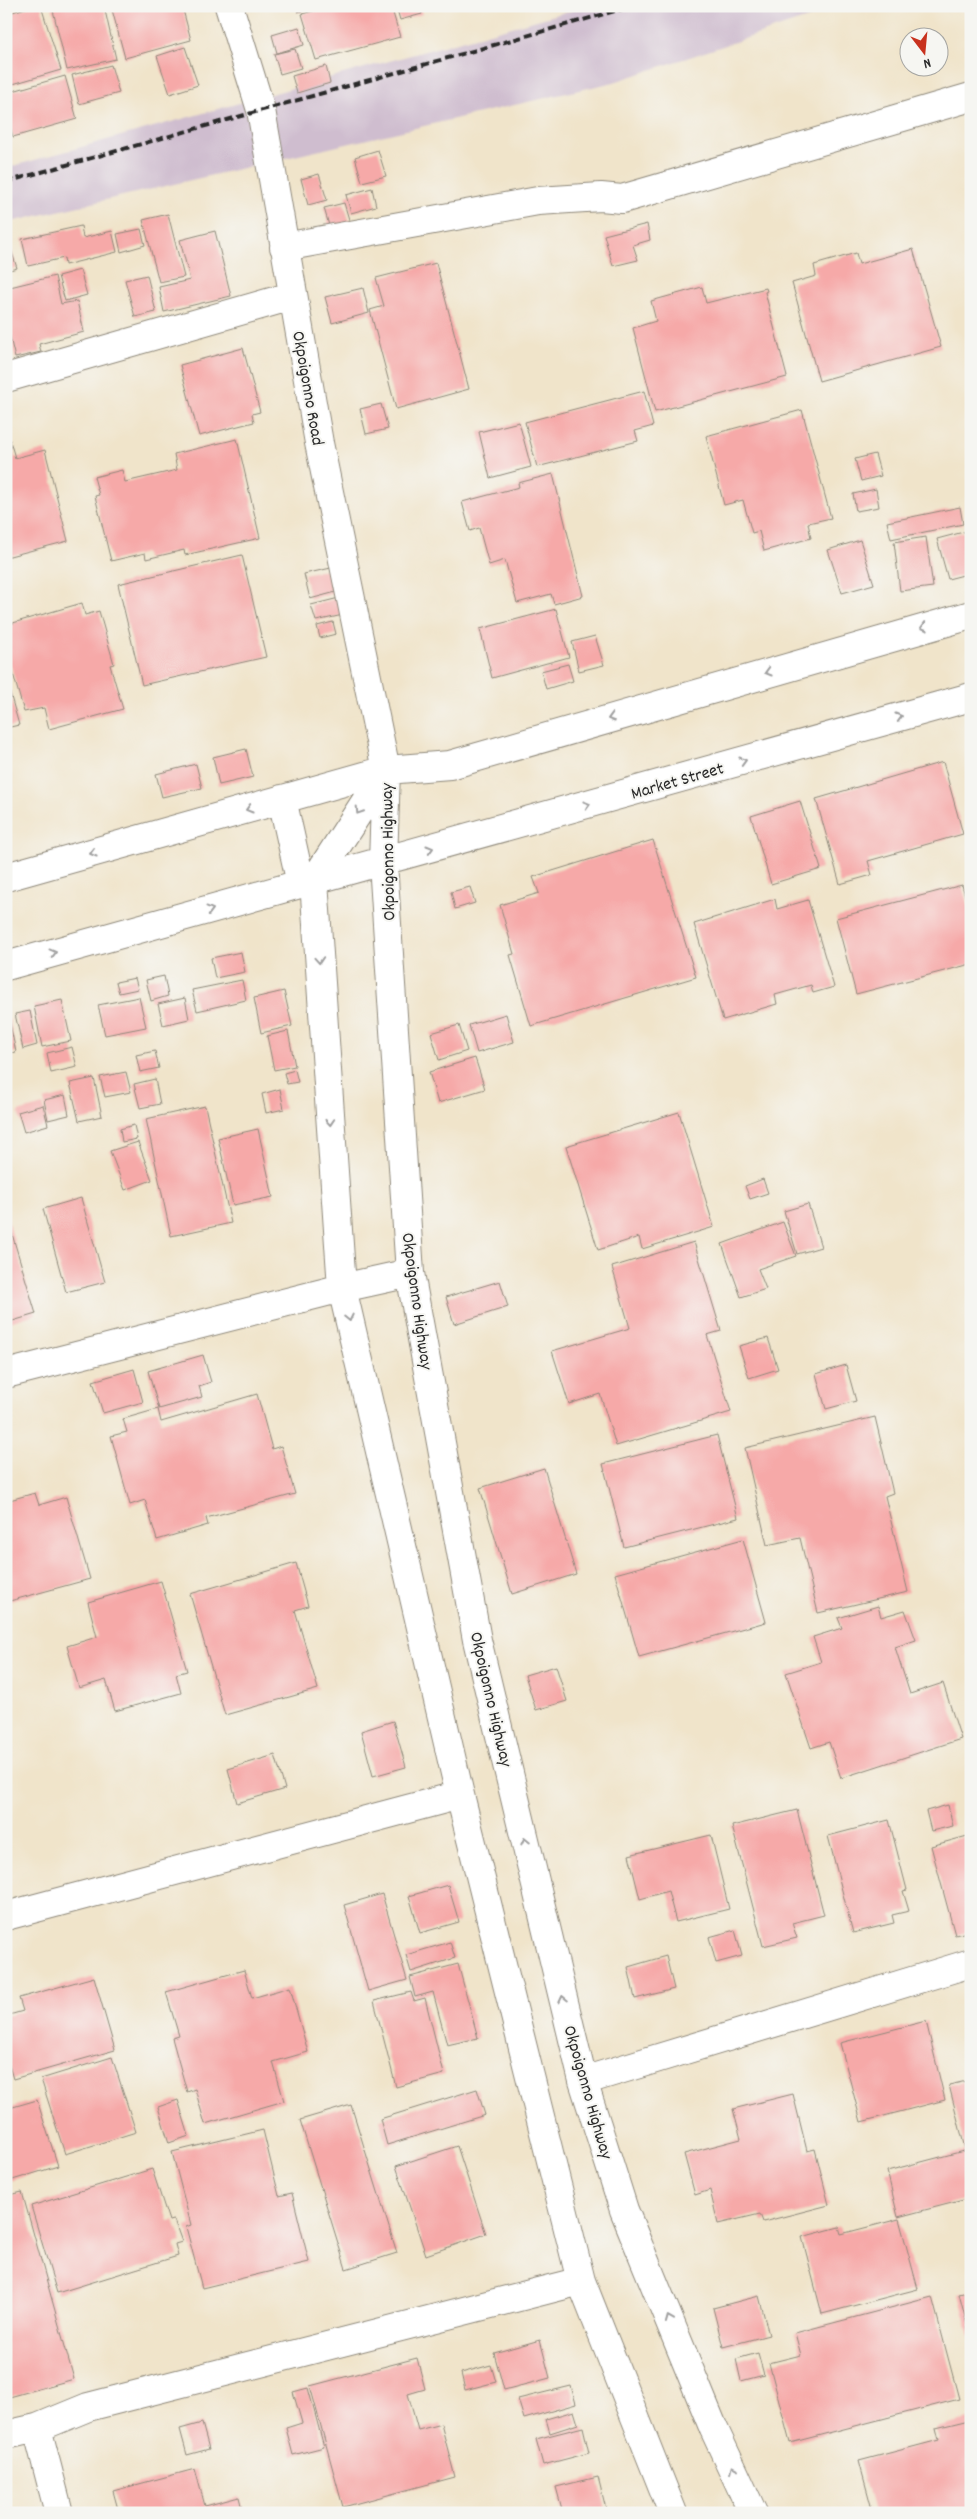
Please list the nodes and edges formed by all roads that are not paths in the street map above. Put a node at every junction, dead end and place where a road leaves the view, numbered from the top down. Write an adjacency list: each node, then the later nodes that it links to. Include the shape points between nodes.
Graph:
1 (229, 6): 3 (street, Okpoigonno Road, via 261,110)
2 (971, 97): 3 (street, via 622,199 538,200)
3 (284, 247): 4 (street, Okpoigonno Road)
4 (292, 296): 5 (street); 8 (street, Okpoigonno Road)
5 (6, 378)
6 (971, 615): 8 (street, one-way to 8, via 450,764)
7 (969, 705): 10 (street, Market Street, one-way to 7)
8 (386, 770): 9 (street); 10 (street, Okpoigonno Highway); 12 (street, Okpoigonno Highway, one-way to 12)
9 (282, 799): 11 (street, one-way to 11); 12 (street)
10 (383, 862): 12 (street, Market Street); 14 (street, Okpoigonno Highway)
11 (6, 877)
12 (308, 883): 13 (street, Market Street, one-way to 12); 15 (street, one-way to 15)
13 (6, 966)
14 (410, 1273): 15 (street); 20 (street, Okpoigonno Highway, one-way to 14, via 477,1640)
15 (342, 1288): 16 (street); 17 (street, one-way to 17)
16 (6, 1374)
17 (460, 1795): 18 (street); 21 (street)
18 (6, 1916)
19 (971, 1963): 20 (street)
20 (583, 2081): 26 (street, Okpoigonno Highway, one-way to 20, via 713,2427 624,2210)
21 (581, 2281): 22 (street, via 88,2407); 25 (street)
22 (36, 2428): 23 (street); 24 (street)
23 (6, 2435)
24 (60, 2513)
25 (673, 2513)
26 (753, 2513)

